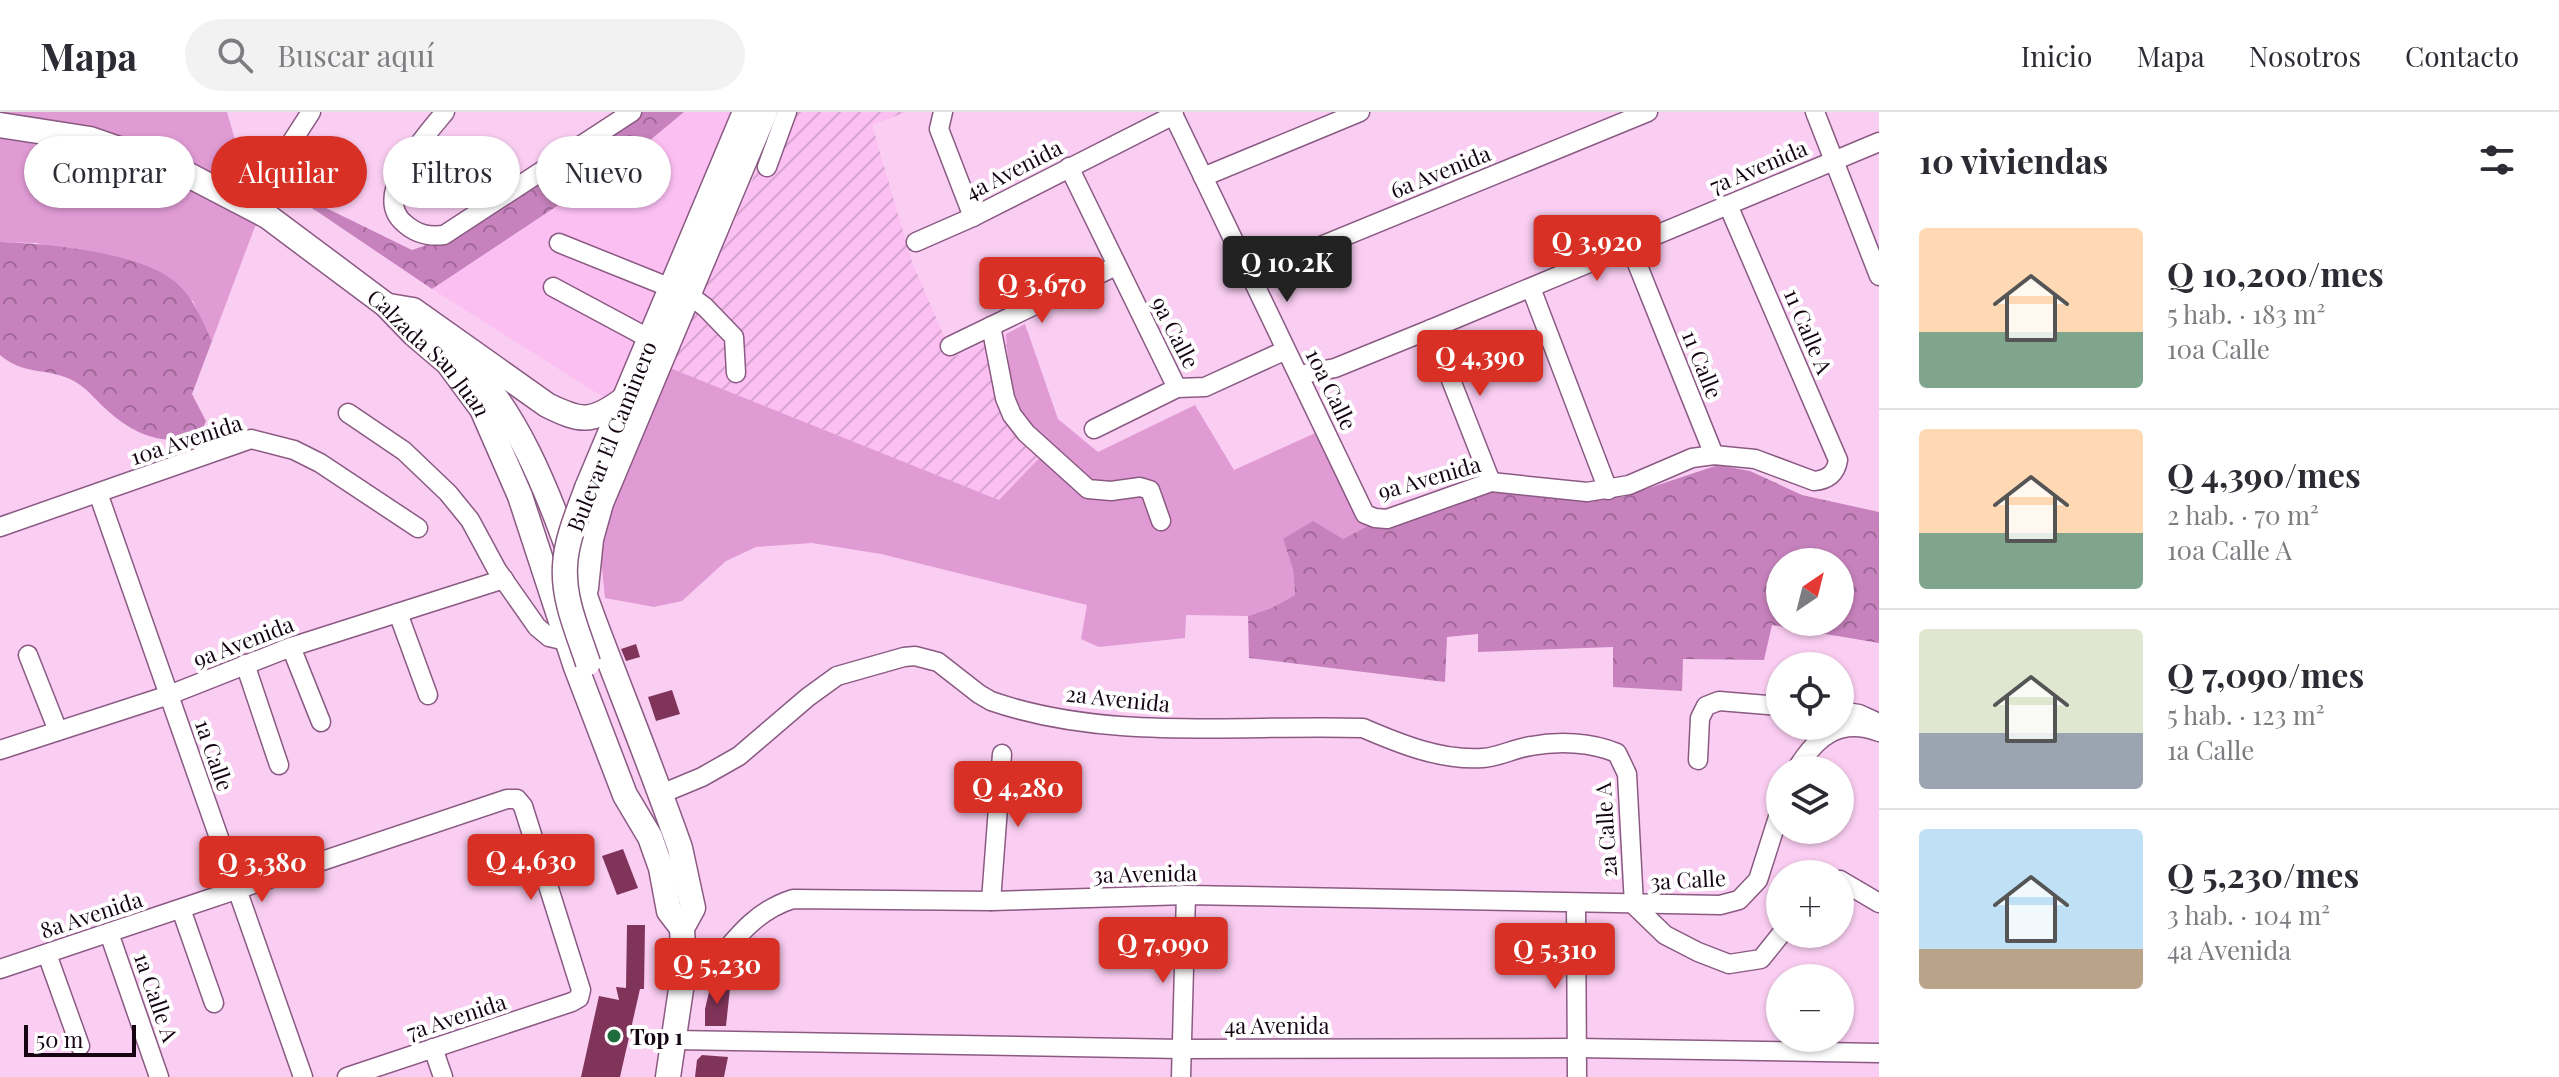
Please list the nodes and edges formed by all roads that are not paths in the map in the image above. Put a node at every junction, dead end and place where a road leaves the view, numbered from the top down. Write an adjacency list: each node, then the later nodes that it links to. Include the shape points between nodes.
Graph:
1 (311, 112): 13 (street)
2 (445, 112): 3 (street, via 407,163 392,201 400,221 432,237 444,235)
3 (632, 112)
4 (745, 112): 29 (main road, Bulevar El Caminero)
5 (765, 112): 29 (main road, Bulevar El Caminero)
6 (787, 112): 16 (street)
7 (943, 112): 20 (street, via 939,129)
8 (1360, 112): 18 (street)
9 (1648, 112): 26 (street, 6a Avenida)
10 (1815, 112): 15 (street)
11 (1173, 114): 17 (street, 4a Avenida); 18 (street, 10a Calle)
12 (0, 125): 30 (main road, via 90,139 177,169 267,216)
13 (296, 136)
14 (1879, 142): 15 (street, 7a Avenida)
15 (1832, 161): 19 (street, 7a Avenida); 25 (street)
16 (767, 167)
17 (1069, 167): 20 (street, 4a Avenida); 24 (street, 9a Calle)
18 (1203, 177): 26 (street, 10a Calle)
19 (1728, 205): 23 (street, 7a Avenida); 43 (street, 11 Calle A, via 1838,460)
20 (973, 217): 21 (street, 4a Avenida)
21 (916, 242)
22 (559, 243): 29 (street)
23 (1630, 246): 28 (street, 7a Avenida); 42 (street, 11 Calle)
24 (1116, 266): 31 (street); 38 (street, 9a Calle)
25 (1878, 273)
26 (1250, 275): 35 (street, 10a Calle)
27 (553, 287): 33 (street)
28 (1531, 288): 32 (street, 7a Avenida); 45 (street)
29 (680, 291): 33 (main road, Bulevar El Caminero); 36 (street, via 705,307 734,337); 52 (main road, Bulevar El Caminero, via 601,503)
30 (386, 305): 39 (main road, via 413,310 568,416 594,417); 52 (main road, Calzada San Juan, via 423,325 469,363 498,399 539,477); 55 (main road, Calzada San Juan, via 448,363 482,409 520,496)
31 (991, 326): 34 (street); 48 (street, via 1005,398 1026,433 1088,489 1150,490)
32 (1431, 329): 37 (street, 7a Avenida, via 1335,368); 44 (street)
33 (650, 339): 39 (main road, Bulevar El Caminero)
34 (950, 346)
35 (1286, 350): 37 (street, 10a Calle); 38 (street, via 1205,387)
36 (736, 373)
37 (1299, 375): 47 (street, 10a Calle)
38 (1177, 388): 41 (street)
39 (623, 400): 74 (main road, Bulevar El Caminero, bridge, via 587,488 565,565 571,612 637,791)
40 (348, 413): 51 (street, via 404,451 448,493)
41 (1094, 429)
42 (1714, 455): 43 (street, 9a Avenida, via 1755,459 1814,481); 45 (street, 9a Avenida, via 1692,458)
43 (1830, 476)
44 (1491, 482): 45 (street, 9a Avenida); 47 (street, 9a Avenida, via 1387,519)
45 (1608, 490)
46 (98, 493): 49 (street, 10a Avenida); 50 (street, 10a Avenida, via 251,439 320,463); 59 (street, 1a Calle)
47 (1365, 514)
48 (1161, 521)
49 (0, 527)
50 (418, 528)
51 (504, 579): 53 (street, 9a Avenida); 55 (street, via 542,632 549,637)
52 (585, 595): 54 (main road, Calzada San Juan)
53 (398, 613): 56 (street, 9a Avenida); 60 (street)
54 (596, 627): 55 (main road); 73 (main road, Calzada San Juan)
55 (564, 635): 74 (main road, Calzada San Juan, via 625,795)
56 (291, 647): 58 (street, 9a Avenida); 63 (street)
57 (28, 655): 65 (street)
58 (245, 664): 59 (street, 9a Avenida); 72 (street)
59 (169, 695): 65 (street, 9a Avenida); 77 (street, 1a Calle)
60 (428, 695)
61 (1766, 705): 71 (street, via 1719,701 1706,706 1700,718)
62 (1854, 713): 64 (street)
63 (321, 722)
64 (1879, 723)
65 (58, 731): 67 (street, 9a Avenida)
66 (1879, 732): 70 (street, via 1839,728 1827,732)
67 (0, 750)
68 (1617, 753): 73 (street, 2a Avenida, via 1596,744 1564,744 1532,745 1485,758 1458,757 1363,728 1184,730 1079,720 991,701 938,662 915,656 837,676 739,756); 82 (street, 2a Calle A, via 1627,774)
69 (1002, 754): 79 (street)
70 (1805, 756)
71 (1698, 760)
72 (279, 765)
73 (661, 794): 84 (main road, Calzada San Juan, via 689,882 693,908)
74 (638, 815): 84 (main road, Calzada San Juan, via 661,868 669,911)
75 (1769, 844): 82 (street, 3a Calle, via 1758,880 1739,900 1720,905)
76 (1854, 888): 81 (street)
77 (238, 890): 83 (street, 8a Avenida); 90 (street, 8a Avenida, via 517,799 581,990); 100 (street, 1a Calle)
78 (1186, 895): 79 (street, 3a Avenida); 80 (street, 3a Avenida); 96 (street)
79 (991, 901): 89 (street, 3a Avenida, via 793,899 755,918 711,968)
80 (1576, 903): 82 (street, 3a Avenida); 95 (street)
81 (1879, 903)
82 (1634, 905): 86 (street, via 1665,935 1729,964 1761,959)
83 (181, 909): 85 (street, 8a Avenida); 91 (street)
84 (682, 928): 89 (main road, Calzada San Juan)
85 (109, 933): 87 (street, 8a Avenida); 99 (street, 1a Calle A)
86 (1770, 948)
87 (47, 954): 88 (street, 8a Avenida); 93 (street)
88 (0, 969)
89 (684, 969): 92 (main road, Calzada San Juan)
90 (579, 998): 94 (street, 7a Avenida)
91 (214, 1003)
92 (674, 1040): 96 (street, 4a Avenida); 103 (main road, Calzada San Juan)
93 (80, 1046)
94 (433, 1048): 98 (street, 7a Avenida); 102 (street)
95 (1576, 1048): 96 (street, 4a Avenida); 97 (street, 4a Avenida); 105 (street)
96 (1182, 1049): 104 (street)
97 (1875, 1057)
98 (394, 1070): 101 (street, 7a Avenida)
99 (159, 1077)
100 (303, 1077)
101 (347, 1077)
102 (443, 1077)
103 (668, 1077)
104 (1181, 1077)
105 (1577, 1077)

